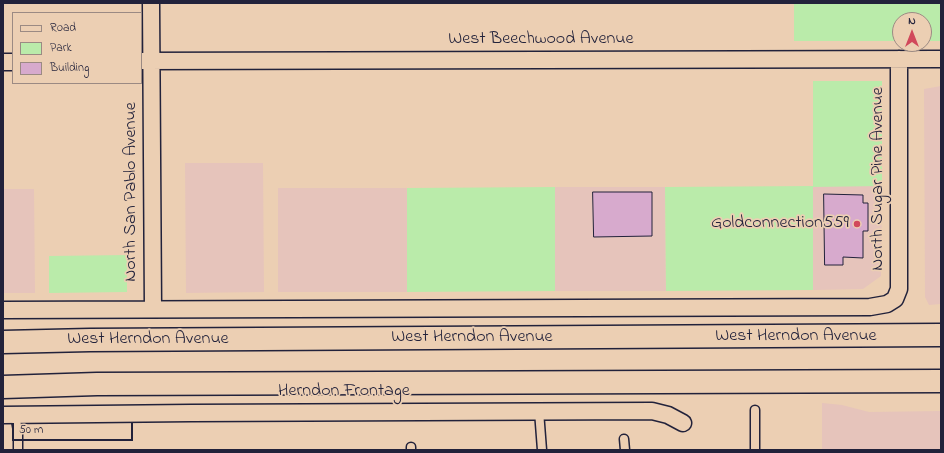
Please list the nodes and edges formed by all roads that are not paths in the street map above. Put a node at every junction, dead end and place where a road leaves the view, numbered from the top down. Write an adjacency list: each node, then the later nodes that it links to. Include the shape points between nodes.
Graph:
1 (151, 3): 4 (street, North San Pablo Avenue)
2 (899, 59): 3 (street, West Beechwood Avenue); 4 (street, West Beechwood Avenue); 5 (street, North Sugar Pine Avenue, via 899,289)
3 (941, 59)
4 (146, 61): 7 (street, North San Pablo Avenue)
5 (895, 299): 7 (street, West Herndon Avenue, via 887,304 870,307)
6 (3, 310): 7 (street, West Herndon Avenue)
7 (153, 310)
8 (941, 335): 9 (main road, West Herndon Avenue)
9 (3, 342)
10 (941, 381): 11 (main road, via 97,384)
11 (3, 387)
12 (756, 410): 20 (lane)
13 (539, 411): 14 (street, Herndon Frontage); 15 (street, Herndon Frontage, via 652,411 668,415); 18 (lane)
14 (9, 415): 17 (lane, via 18,431)
15 (683, 423)
16 (624, 439): 19 (lane)
17 (18, 450)
18 (542, 450)
19 (625, 450)
20 (756, 450)

